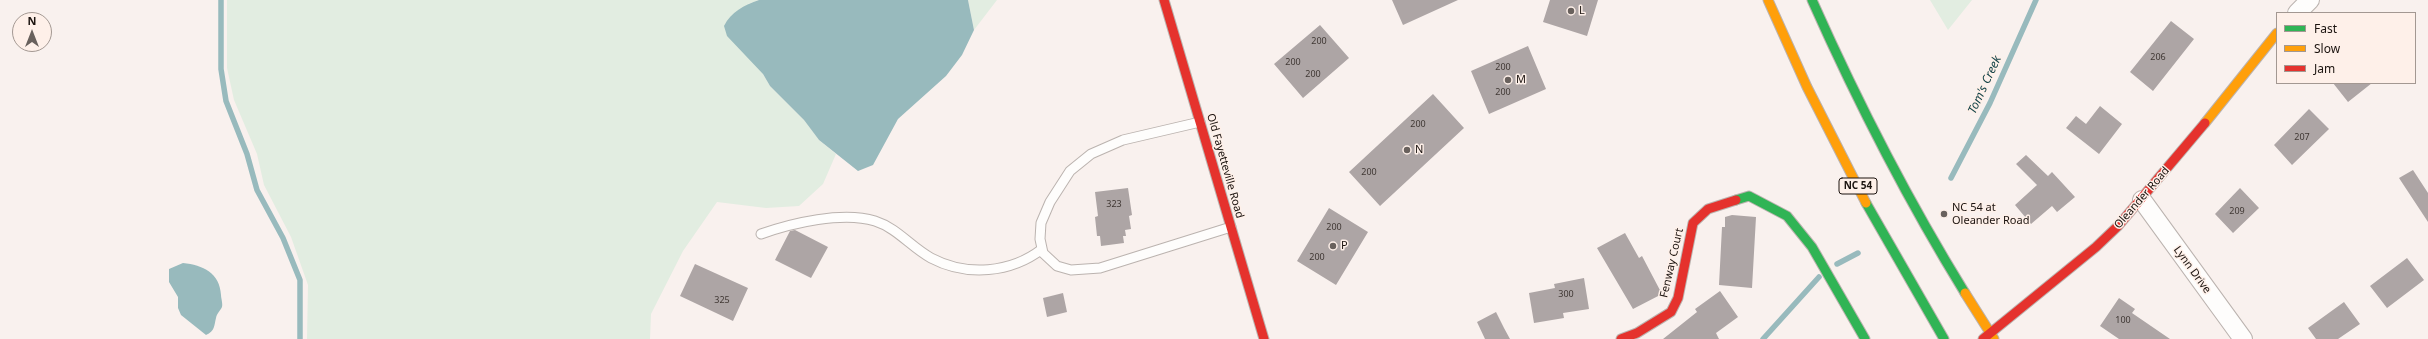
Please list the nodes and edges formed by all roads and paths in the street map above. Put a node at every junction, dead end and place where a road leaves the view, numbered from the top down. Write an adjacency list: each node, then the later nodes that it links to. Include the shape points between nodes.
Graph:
1 (1164, 0): 5 (main road, Old Fayetteville Road)
2 (1768, 0): 14 (main road, NC 54, via 1815,102 1884,238)
3 (1812, 0): 10 (main road, via 1889,159)
4 (2276, 34): 6 (main road, Oleander Road)
5 (1200, 122): 7 (main road, Old Fayetteville Road); 9 (lane, via 1123,140 1091,154 1070,171 1050,202 1041,224)
6 (2142, 200): 10 (main road, Oleander Road, via 2096,247); 15 (street, Lynn Drive)
7 (1231, 227): 9 (lane, via 1100,268 1071,270 1057,266); 11 (main road, Old Fayetteville Road)
8 (761, 234): 9 (lane, via 781,227 824,219 874,221 888,227 942,263 992,270 1012,267)
9 (1042, 249)
10 (1989, 337)
11 (1264, 339)
12 (1621, 339): 13 (main road, Fenway Court, via 1637,333 1671,312 1678,298 1693,223 1708,209 1749,196 1788,216 1812,247)
13 (1865, 339)
14 (1944, 339)
15 (2243, 339)

